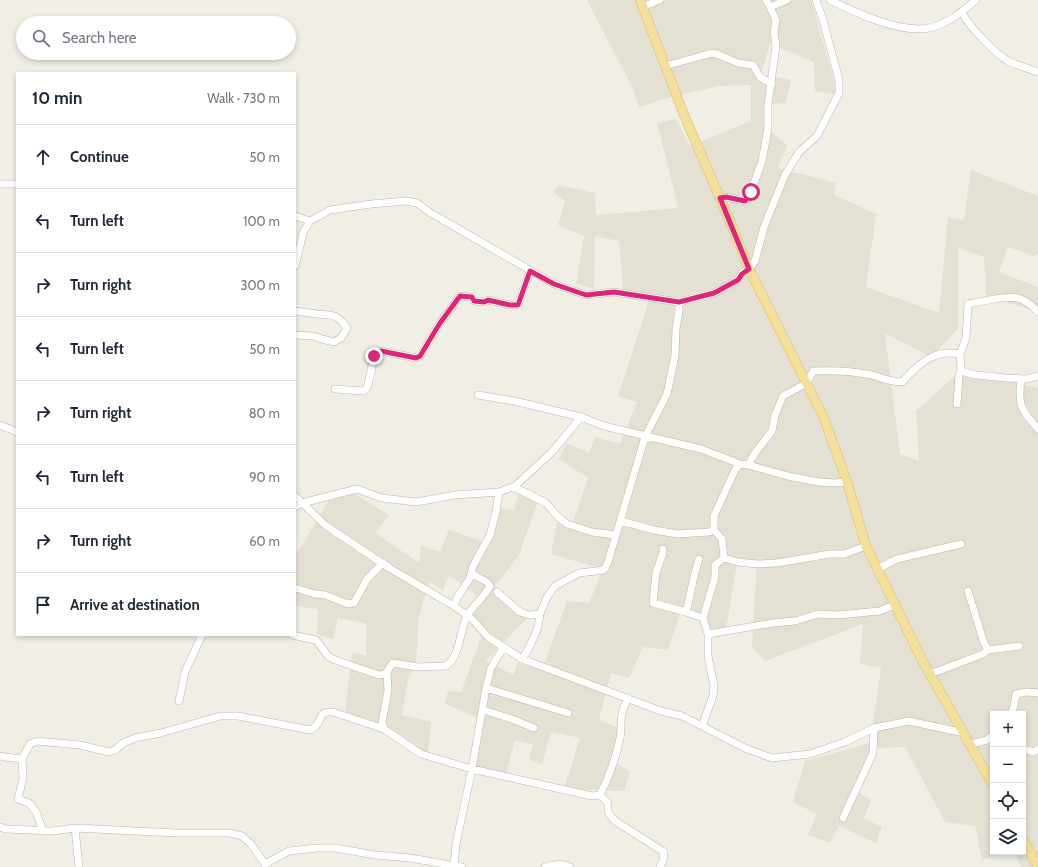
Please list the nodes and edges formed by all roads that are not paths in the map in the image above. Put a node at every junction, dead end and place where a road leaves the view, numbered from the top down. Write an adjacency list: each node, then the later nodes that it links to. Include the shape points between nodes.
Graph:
1 (660, 0): 7 (street)
2 (766, 0): 8 (street)
3 (787, 0): 8 (street)
4 (816, 0): 19 (street, via 839,80 839,93 817,136 799,152 785,175 764,227 755,261)
5 (830, 0): 9 (street, via 855,13 890,24 921,29 939,24)
6 (976, 0): 9 (street)
7 (641, 3): 10 (main road)
8 (770, 7): 12 (street, via 776,20)
9 (962, 11): 11 (street, via 978,35 1007,61)
10 (665, 66): 12 (street, via 707,54 717,54 738,63 753,65 760,77); 15 (main road)
11 (1038, 72)
12 (772, 84): 15 (street, via 764,153 751,192 745,201)
13 (0, 184): 14 (street)
14 (16, 184)
15 (720, 198): 19 (main road)
16 (296, 216): 17 (street)
17 (310, 221): 18 (street, via 303,233); 20 (street, via 330,210 406,201 417,204)
18 (296, 263)
19 (749, 269): 21 (street, via 738,280 714,293); 28 (main road)
20 (530, 271): 21 (street, via 554,284 586,295 614,292); 30 (street, via 518,305 488,300 474,301 472,297 460,296 420,356 416,358 381,351 374,356 366,389)
21 (679, 302): 37 (street, via 675,355 667,394)
22 (296, 311): 24 (street, via 337,316 346,328 341,338 334,342 313,336)
23 (1038, 312): 25 (street, via 1020,298 968,304 966,338)
24 (296, 335)
25 (960, 354): 26 (street); 28 (street, via 950,352 926,358 902,382 851,372 813,370)
26 (961, 371): 29 (street); 32 (street)
27 (1038, 376): 29 (street)
28 (805, 379): 39 (street, via 783,396 772,431); 40 (main road, via 824,418)
29 (1021, 379): 35 (street, via 1020,406)
30 (335, 389)
31 (478, 395): 33 (street)
32 (957, 404)
33 (581, 417): 37 (street); 41 (street, via 552,452)
34 (0, 425): 36 (street)
35 (1038, 428)
36 (16, 432)
37 (645, 437): 38 (street, via 701,449); 46 (street)
38 (740, 464): 39 (street); 47 (street, via 714,516)
39 (748, 465): 40 (street, via 788,476 834,483)
40 (847, 482): 50 (main road)
41 (515, 486): 42 (street); 48 (street, via 546,503 567,524 592,532)
42 (499, 492): 44 (street, via 455,495 416,502 382,498 357,489); 56 (street, via 490,535 476,560)
43 (296, 497): 44 (street)
44 (302, 503): 45 (street); 54 (street, via 326,525)
45 (296, 506)
46 (621, 521): 47 (street, via 678,534); 48 (street)
47 (714, 530): 52 (street, via 722,539)
48 (616, 535): 63 (street, via 604,570 580,573 555,586)
49 (961, 544): 55 (street, via 897,559)
50 (866, 546): 52 (street, via 844,554 777,563 747,563); 55 (main road)
51 (663, 549): 62 (street, via 656,573 653,603)
52 (724, 558): 65 (street, via 715,565 715,577)
53 (699, 559): 62 (street)
54 (383, 563): 57 (street, via 367,579 354,603 348,604); 61 (street)
55 (877, 569): 60 (main road)
56 (472, 574): 61 (street); 64 (street, via 490,586)
57 (296, 588)
58 (968, 590): 71 (street)
59 (497, 592): 63 (street, via 520,612 529,615)
60 (894, 605): 66 (street, via 880,611 818,614 795,621); 74 (main road)
61 (454, 606): 64 (street)
62 (686, 612): 65 (street)
63 (540, 614): 72 (street, via 538,627)
64 (467, 615): 70 (street, via 488,637); 73 (street, via 449,664 417,667 394,663)
65 (703, 618): 66 (street)
66 (708, 634): 82 (street, via 708,656 714,686)
67 (202, 636): 78 (street, via 185,672)
68 (296, 636): 73 (street, via 316,640 328,656 335,660 379,675)
69 (1019, 646): 71 (street)
70 (503, 648): 72 (street); 75 (street, via 491,668)
71 (988, 650): 74 (street)
72 (522, 659): 77 (street)
73 (387, 673): 85 (street, via 388,691 382,722)
74 (930, 674): 86 (main road)
75 (486, 688): 79 (street); 81 (street)
76 (1038, 693): 80 (street, via 1016,694)
77 (628, 698): 82 (street, via 682,716); 95 (street, via 623,709 621,736 612,770)
78 (179, 701)
79 (483, 710): 83 (street); 93 (street)
80 (1012, 711)
81 (568, 713)
82 (702, 726): 84 (street, via 747,749 772,758 810,754 845,742)
83 (534, 728)
84 (874, 728): 86 (street, via 909,722); 96 (street, via 873,753)
85 (384, 729): 92 (street, via 333,712 322,714 316,726 310,730 238,716 220,716 135,738 109,752 80,745 37,741 30,744); 93 (street, via 421,754)
86 (964, 733): 88 (main road)
87 (990, 739): 88 (street)
88 (971, 744): 94 (main road)
89 (1038, 749): 90 (street, via 1034,752)
90 (1026, 750)
91 (0, 756): 92 (street)
92 (22, 759): 99 (street, via 23,778 18,799 29,804 36,812)
93 (472, 769): 95 (street, via 592,796); 102 (street, via 456,844)
94 (992, 783)
95 (600, 795): 107 (street, via 608,803 608,812 615,821 664,852)
96 (843, 818)
97 (0, 827): 99 (street)
98 (75, 828): 99 (street); 101 (street, via 242,836 251,844); 103 (street)
99 (43, 831)
100 (1026, 845): 108 (main road)
101 (265, 866): 102 (street, via 289,851 335,848)
102 (454, 866): 104 (street)
103 (79, 867)
104 (462, 867)
105 (545, 867): 106 (street, via 554,864)
106 (570, 867)
107 (660, 867)
108 (1038, 867)

